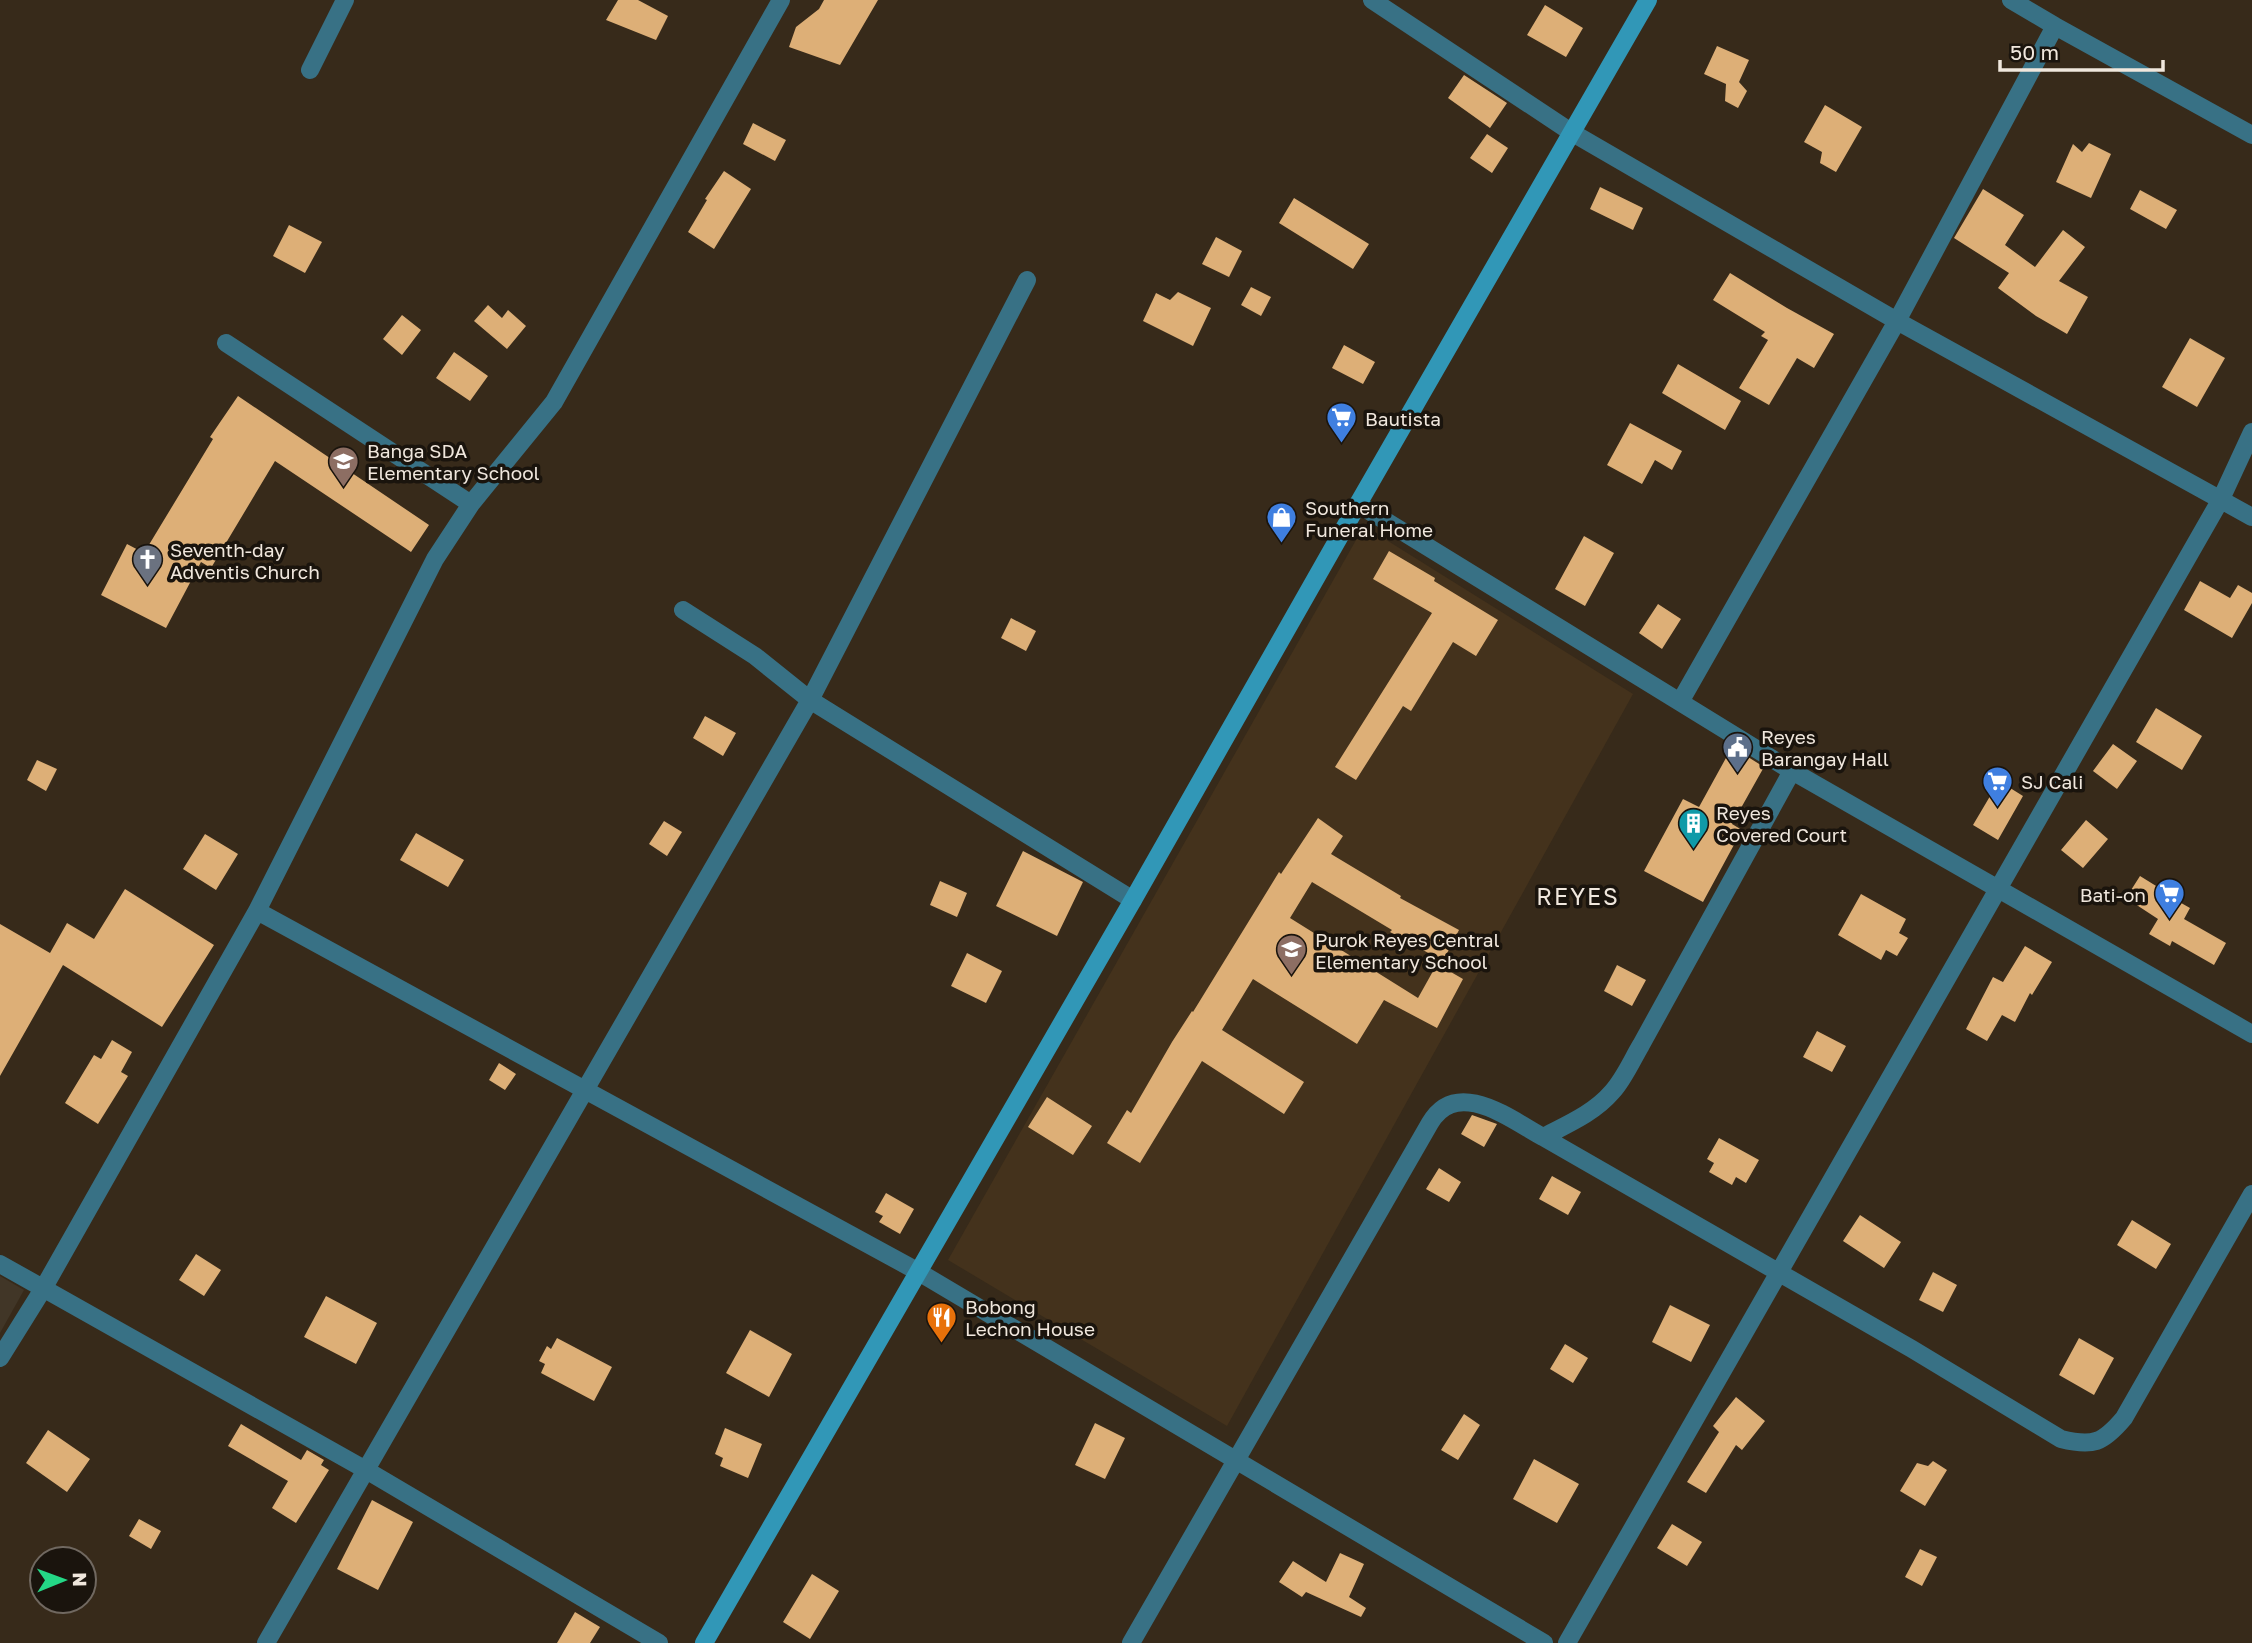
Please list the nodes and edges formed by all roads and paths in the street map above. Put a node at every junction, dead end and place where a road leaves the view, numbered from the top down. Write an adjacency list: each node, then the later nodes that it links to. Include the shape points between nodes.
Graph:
1 (345, 0): 7 (street)
2 (781, 0): 15 (street, via 554,402)
3 (1372, 0): 8 (street)
4 (1648, 0): 8 (main road)
5 (2011, 0): 6 (street)
6 (2055, 26): 9 (street); 11 (street)
7 (310, 70)
8 (1571, 132): 11 (street); 16 (main road)
9 (2252, 135)
10 (1027, 279): 19 (street)
11 (1897, 321): 14 (street); 20 (street)
12 (226, 343): 15 (street)
13 (2252, 432): 14 (street)
14 (2221, 499): 17 (street); 22 (street)
15 (471, 504): 24 (street, via 435,559)
16 (1357, 504): 20 (street); 23 (main road)
17 (2252, 517)
18 (683, 610): 19 (street, via 755,656)
19 (810, 700): 23 (street); 26 (street)
20 (1680, 702): 21 (street)
21 (1792, 771): 22 (street); 27 (street, via 1614,1090 1583,1116)
22 (1998, 891): 25 (street); 31 (street)
23 (1133, 901): 30 (main road)
24 (257, 911): 26 (street); 32 (street)
25 (2252, 1034)
26 (587, 1091): 30 (street); 35 (street)
27 (1544, 1137): 31 (street); 34 (street, via 1481,1104 1466,1101 1437,1111)
28 (2252, 1194): 31 (street, via 2124,1418 2109,1435 2095,1442 2061,1439)
29 (0, 1264): 32 (street)
30 (917, 1271): 34 (street); 38 (main road)
31 (1778, 1271): 41 (street)
32 (43, 1289): 33 (street); 35 (street)
33 (0, 1358)
34 (1236, 1461): 39 (street); 40 (street)
35 (366, 1470): 36 (street); 37 (street)
36 (266, 1643)
37 (659, 1643)
38 (704, 1643)
39 (1131, 1643)
40 (1544, 1643)
41 (1567, 1643)

